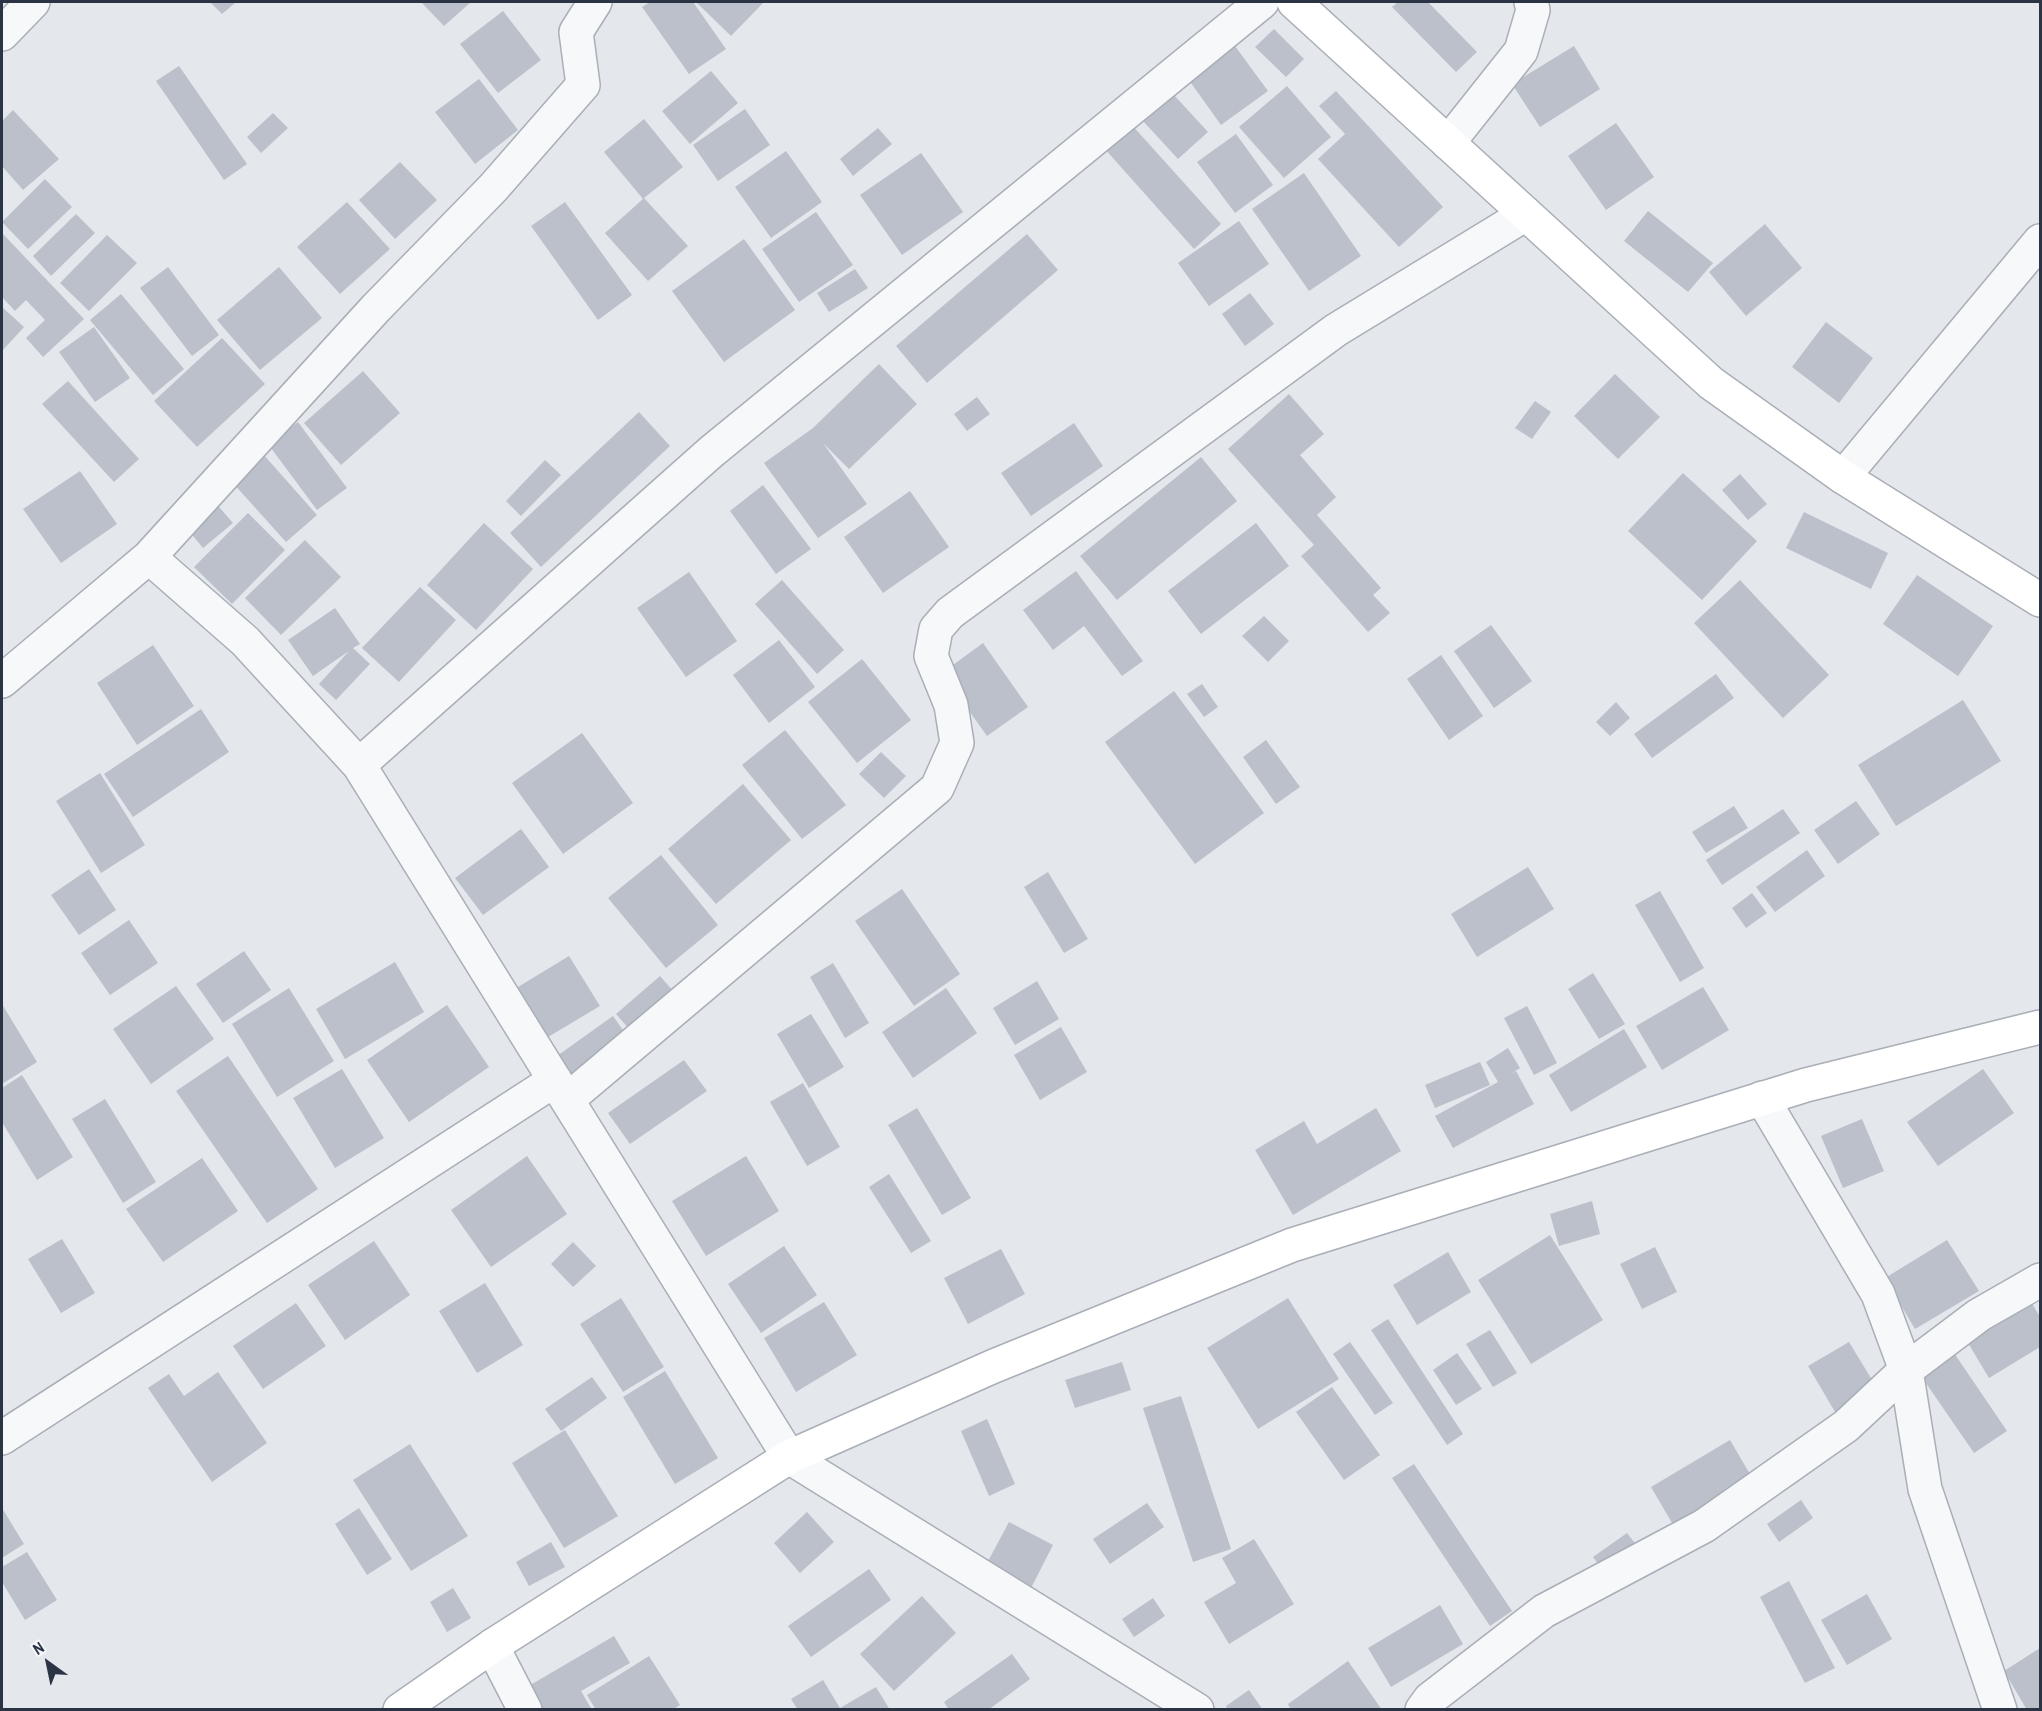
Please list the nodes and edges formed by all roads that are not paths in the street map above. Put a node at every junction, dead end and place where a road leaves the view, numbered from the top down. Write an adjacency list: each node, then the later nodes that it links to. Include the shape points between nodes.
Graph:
1 (33, 2): 6 (street)
2 (596, 2): 11 (street, via 576,32 584,85)
3 (1262, 2): 14 (street, via 711,452)
4 (1294, 2): 7 (street)
5 (1531, 2): 7 (street, via 1533,10 1521,51)
6 (2, 34)
7 (1448, 143): 8 (street)
8 (1526, 214): 10 (street, via 1711,383); 16 (street, via 1336,330 950,613 936,629 931,656 951,705 957,743 937,788)
9 (2040, 241): 10 (street)
10 (1843, 477): 12 (street)
11 (149, 557): 13 (street); 14 (street, via 245,642)
12 (2040, 600)
13 (2, 681)
14 (359, 765): 16 (street)
15 (2040, 1027): 17 (street)
16 (561, 1090): 20 (street); 21 (street)
17 (1762, 1098): 19 (street, via 1878,1294); 21 (street, via 1292,1245 993,1366)
18 (2040, 1280): 19 (street, via 1979,1315)
19 (1906, 1370): 26 (street, via 1846,1426 1704,1526 1544,1611 1430,1699); 27 (street, via 1925,1489)
20 (2, 1438)
21 (789, 1457): 22 (street); 25 (street)
22 (492, 1646): 23 (street); 24 (street)
23 (400, 1710)
24 (525, 1710)
25 (1197, 1710)
26 (1422, 1710)
27 (2000, 1710)

